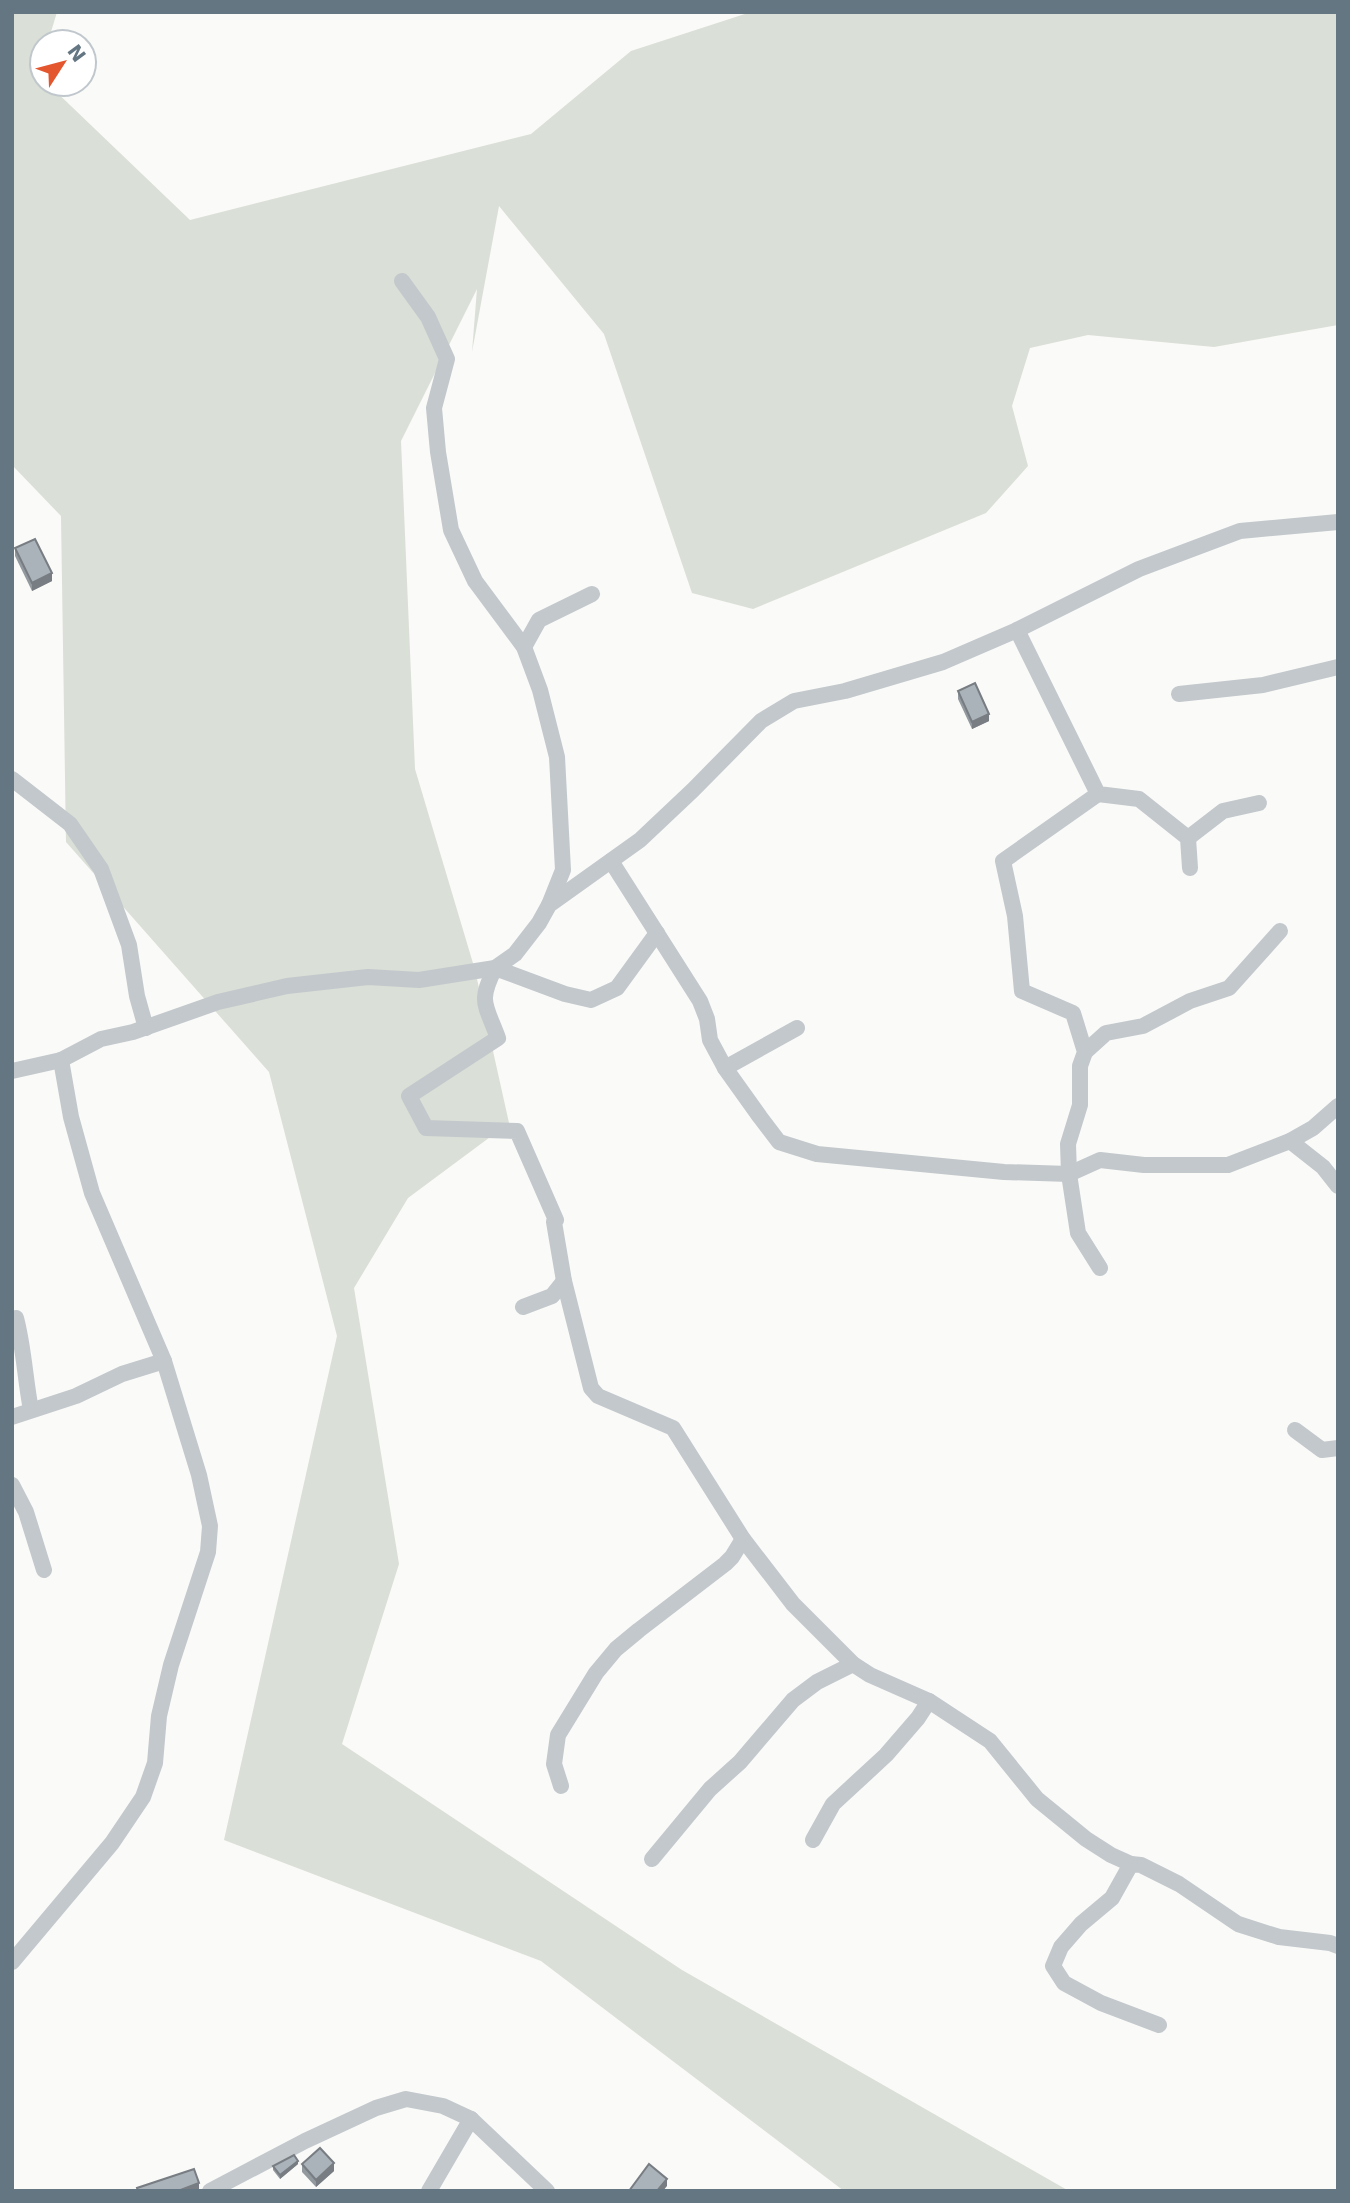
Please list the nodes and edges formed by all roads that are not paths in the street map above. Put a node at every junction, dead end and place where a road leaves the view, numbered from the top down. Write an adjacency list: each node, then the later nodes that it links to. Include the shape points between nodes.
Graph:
1 (402, 281): 5 (street, via 428,317 447,359 434,408 452,530 475,581)
2 (1338, 522): 4 (street, via 1240,531 1139,569)
3 (592, 594): 5 (street, via 539,620)
4 (1017, 630): 9 (street); 12 (street, via 943,662 794,701 761,721 658,824)
5 (524, 647): 14 (street, via 557,757 563,870)
6 (1338, 667): 7 (street, via 1263,685)
7 (1179, 694)
8 (12, 779): 18 (street, via 70,824 101,869 129,945)
9 (1098, 794): 11 (street, via 1139,799); 20 (street, via 1003,861 1023,990 1073,1013)
10 (1259, 803): 11 (street, via 1223,811)
11 (1188, 838): 13 (street)
12 (611, 861): 14 (street); 16 (street)
13 (1190, 868)
14 (549, 905): 17 (street, via 515,954)
15 (1280, 932): 20 (street, via 1229,988 1190,1001 1143,1026 1106,1033)
16 (657, 933): 17 (street, via 617,988 592,1000 565,995); 22 (street, via 700,1001 710,1041)
17 (495, 968): 18 (street, via 419,980 368,976 287,986 218,1002); 29 (street, via 484,999 498,1038 409,1096 425,1128 517,1131 556,1220)
18 (146, 1028): 21 (street, via 101,1039)
19 (797, 1028): 22 (street)
20 (1084, 1052): 26 (street, via 1080,1105 1068,1144)
21 (61, 1060): 23 (street); 32 (street, via 92,1193)
22 (725, 1068): 26 (street, via 779,1142 817,1154)
23 (12, 1071)
24 (1338, 1106): 25 (street)
25 (1290, 1141): 26 (street, via 1228,1165 1100,1160); 27 (street, via 1323,1167)
26 (1069, 1174): 28 (street, via 1078,1233)
27 (1338, 1186)
28 (1100, 1268)
29 (564, 1282): 30 (street, via 552,1296); 38 (street, via 591,1388 598,1396 673,1428)
30 (523, 1307)
31 (16, 1318): 33 (street)
32 (164, 1362): 33 (street); 47 (street, via 210,1526 208,1552 159,1716 155,1763 144,1797 112,1843)
33 (31, 1410): 34 (street)
34 (12, 1417)
35 (1295, 1430): 36 (street, via 1322,1450)
36 (1338, 1448)
37 (12, 1485): 39 (street, via 26,1512)
38 (743, 1539): 40 (street, via 793,1604); 42 (street, via 725,1564 616,1649 596,1673 558,1735 554,1764)
39 (44, 1570)
40 (853, 1664): 41 (street); 44 (street, via 793,1700)
41 (929, 1701): 43 (street, via 886,1755 833,1804); 45 (street, via 990,1741 1037,1798 1086,1839)
42 (561, 1786)
43 (813, 1840)
44 (652, 1859)
45 (1132, 1864): 46 (street, via 1179,1884 1238,1924 1279,1937); 48 (street, via 1112,1898 1061,1947 1054,1966 1065,1983)
46 (1338, 1946)
47 (12, 1962)
48 (1158, 2025)
49 (471, 2119): 50 (street, via 443,2106 406,2099 352,2119); 52 (street); 53 (street)
50 (230, 2186): 51 (street)
51 (210, 2191)
52 (429, 2191)
53 (547, 2191)

